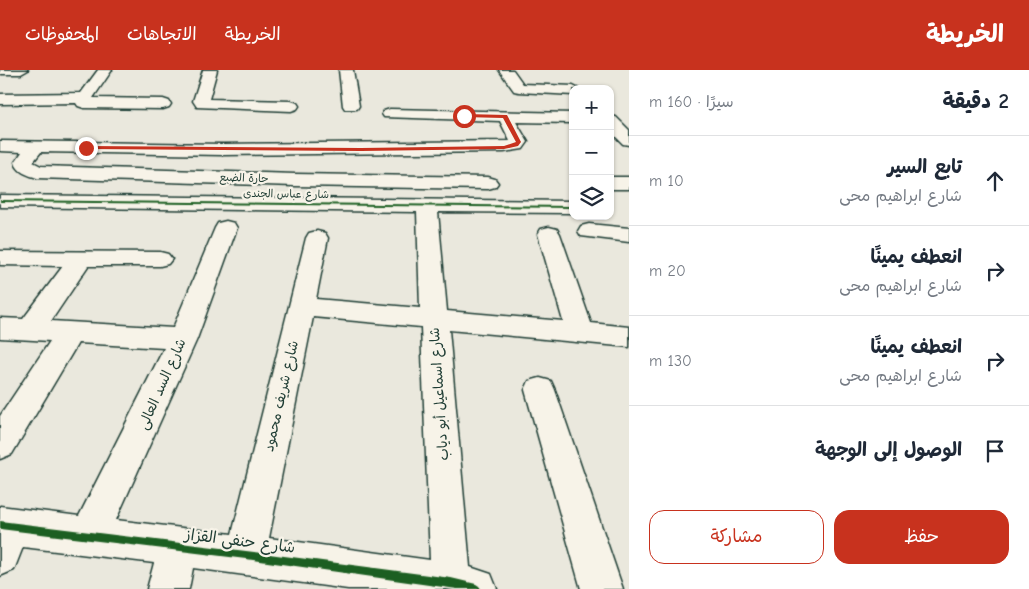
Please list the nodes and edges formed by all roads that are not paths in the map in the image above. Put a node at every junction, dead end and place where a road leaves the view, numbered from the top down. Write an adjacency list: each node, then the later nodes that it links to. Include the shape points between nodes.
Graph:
1 (0, 70): 2 (street)
2 (21, 70)
3 (105, 70): 10 (street)
4 (210, 70): 13 (street, via 200,101 203,104)
5 (346, 70): 14 (street)
6 (506, 70): 9 (street, via 519,88)
7 (569, 76): 8 (street)
8 (577, 85)
9 (569, 91)
10 (85, 98): 11 (street); 12 (street, via 83,102 86,104)
11 (0, 99)
12 (163, 104)
13 (291, 106)
14 (351, 106)
15 (390, 114): 16 (street, via 461,108)
16 (505, 116): 17 (street); 21 (street, via 519,142 517,145 361,149)
17 (569, 118)
18 (614, 125): 19 (street)
19 (629, 140)
20 (0, 146): 21 (street)
21 (36, 146): 22 (street, حارة الضبع, via 24,162 25,166 37,172)
22 (488, 183)
23 (614, 183): 24 (street)
24 (629, 183)
25 (0, 201): 26 (street, شارع عباس الجندى)
26 (427, 206): 27 (street, شارع عباس الجندى); 37 (street, شارع اسماعيل أبو دياب)
27 (569, 207)
28 (226, 228): 43 (street, شارع السد العالى)
29 (589, 231): 31 (street)
30 (549, 234): 41 (street)
31 (629, 235)
32 (317, 238): 36 (street, شارع شريف محمود)
33 (0, 258): 34 (street)
34 (81, 259): 35 (street); 39 (street)
35 (160, 259)
36 (301, 308): 37 (street); 49 (street, شارع شريف محمود)
37 (434, 320): 41 (street); 50 (street, شارع اسماعيل أبو دياب)
38 (0, 328): 39 (street)
39 (30, 330): 40 (street)
40 (70, 332): 43 (street); 45 (street)
41 (580, 332): 42 (street)
42 (629, 337)
43 (183, 339): 46 (street, شارع السد العالى)
44 (540, 390): 52 (street)
45 (0, 444)
46 (90, 535): 47 (street, شارع حنفى القزاز); 48 (street, شارع حنفى القزاز)
47 (4, 536)
48 (178, 547): 49 (street, شارع حنفى القزاز); 51 (street)
49 (246, 555): 50 (street, شارع حنفى القزاز)
50 (463, 586)
51 (168, 589)
52 (602, 589)

